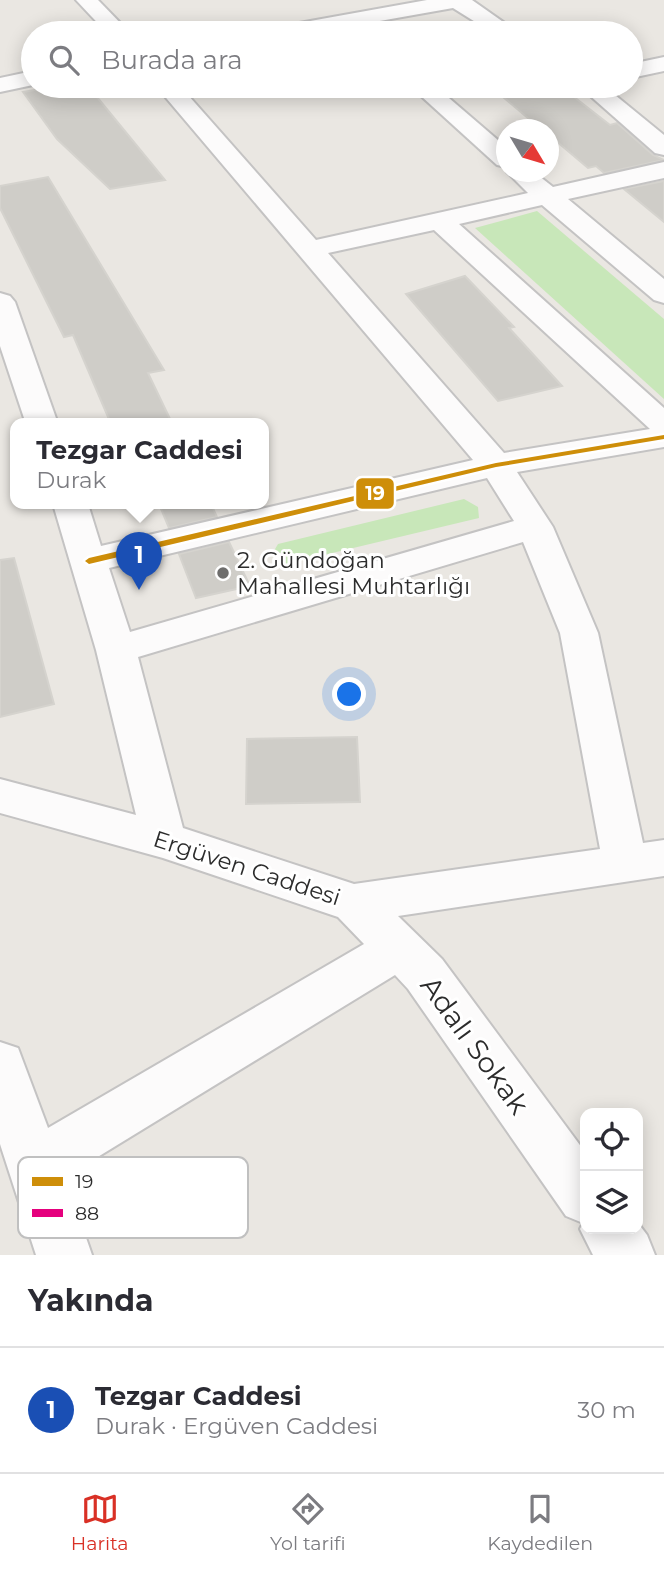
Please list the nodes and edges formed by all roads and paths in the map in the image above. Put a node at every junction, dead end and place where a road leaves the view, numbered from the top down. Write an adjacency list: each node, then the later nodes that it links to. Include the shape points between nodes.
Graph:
1 (86, 0): 4 (street)
2 (458, 0): 6 (street); 7 (street)
3 (328, 7): 5 (street)
4 (107, 21)
5 (346, 21)
6 (376, 21)
7 (490, 21)
8 (664, 64): 9 (street)
9 (643, 68)
10 (21, 81): 11 (street)
11 (0, 85)
12 (179, 98): 21 (street)
13 (435, 98): 16 (street)
14 (604, 98): 15 (street)
15 (664, 148)
16 (496, 151)
17 (664, 170): 19 (street)
18 (531, 182): 19 (street)
19 (548, 197): 20 (street); 22 (street)
20 (440, 221): 21 (street); 25 (street)
21 (311, 249): 27 (street)
22 (664, 294)
23 (0, 302): 24 (street)
24 (40, 418)
25 (664, 425)
26 (664, 437): 27 (street)
27 (496, 465): 29 (street); 30 (street)
28 (72, 509): 30 (street)
29 (535, 527): 31 (street); 34 (street, via 579,634)
30 (89, 561): 31 (street)
31 (116, 650): 33 (street)
32 (0, 796): 33 (street, Ergüven Caddesi)
33 (164, 840): 35 (street, Ergüven Caddesi)
34 (645, 861): 35 (street, Ergüven Caddesi)
35 (354, 903): 36 (street, Adalı Sokak)
36 (400, 948): 39 (street); 40 (street, Adalı Sokak, via 425,974)
37 (0, 1065): 38 (street)
38 (31, 1157)
39 (49, 1157)
40 (580, 1190)
41 (612, 1234): 44 (street)
42 (58, 1238): 43 (street)
43 (64, 1255)
44 (627, 1255)

